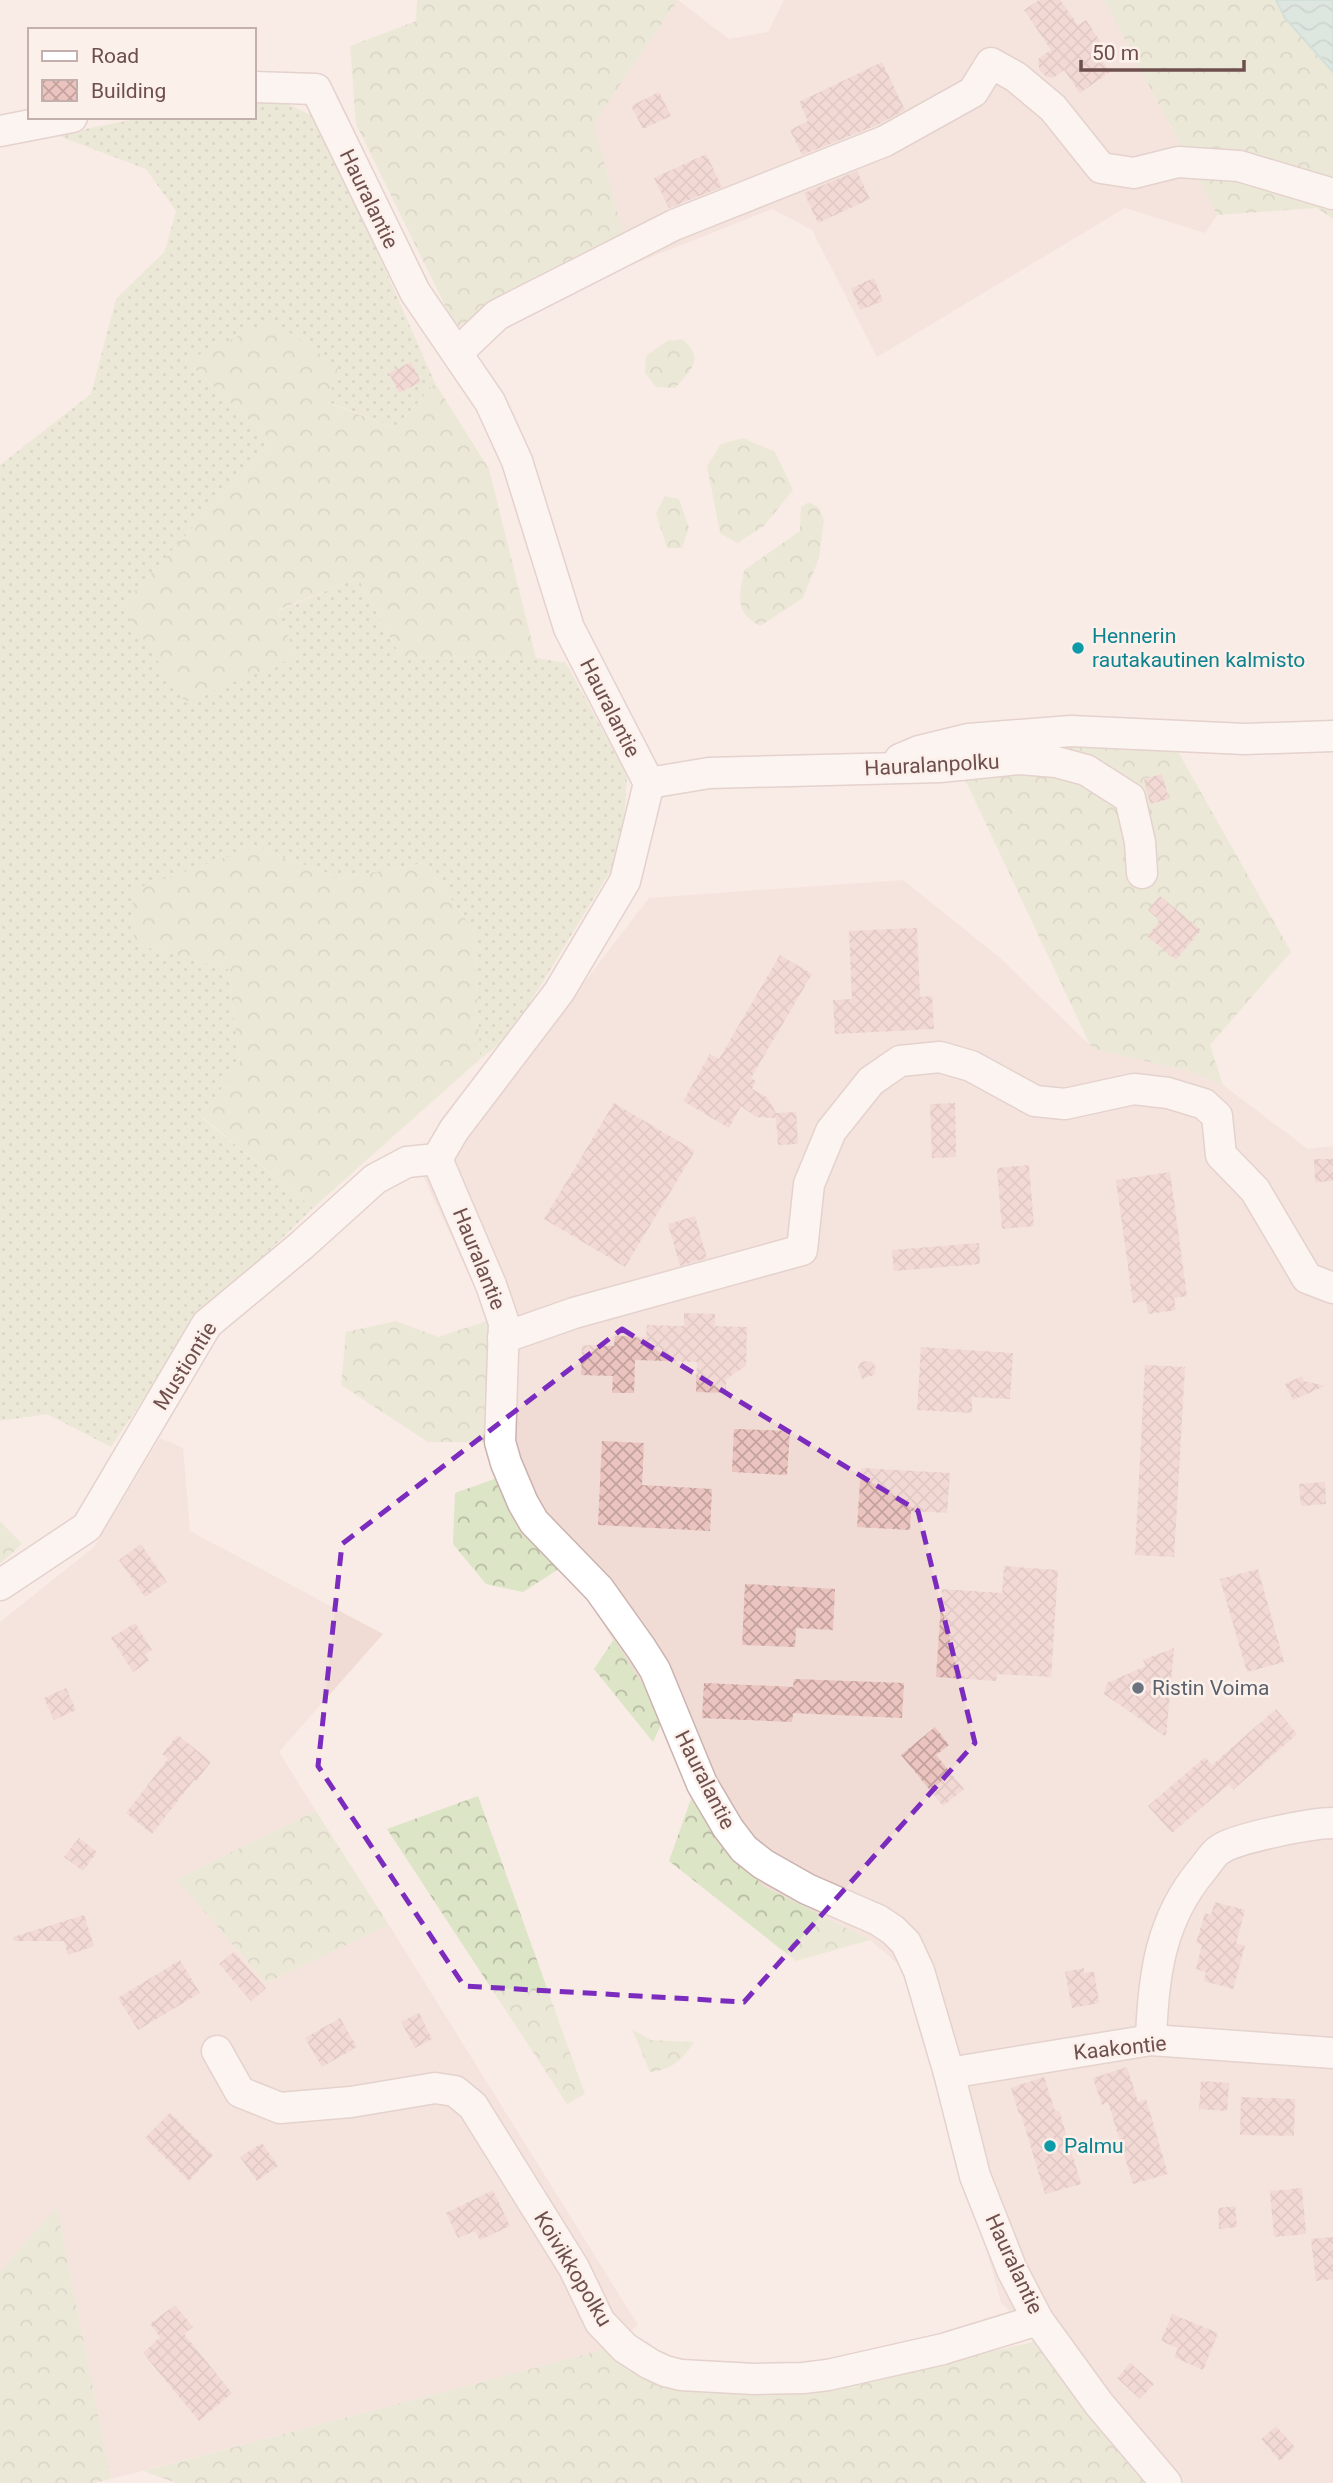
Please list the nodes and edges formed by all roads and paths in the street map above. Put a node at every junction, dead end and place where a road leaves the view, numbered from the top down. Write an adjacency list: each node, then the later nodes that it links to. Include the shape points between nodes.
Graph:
1 (256, 87): 5 (street, Hauralantie, via 316,89 415,292)
2 (62, 119): 3 (street)
3 (0, 131)
4 (1333, 194): 5 (street, via 1239,166 1178,162 1134,173 1101,168 1053,108 991,63 973,92 885,141 674,225 497,315)
5 (457, 354): 8 (street, Hauralantie, via 491,402 517,461 569,628)
6 (1333, 736): 7 (street, via 1245,739 1071,732 968,739)
7 (873, 769): 8 (street, Hauralanpolku, via 709,774); 9 (street, Hauralanpolku, via 1020,759 1086,770 1130,798)
8 (649, 783): 10 (street, Hauralantie, via 625,881 559,992 461,1120)
9 (1142, 873)
10 (437, 1159): 12 (street, Hauralantie, via 491,1285 504,1323); 13 (street, Mustiontie, via 407,1162 375,1179 207,1324 88,1527)
11 (1333, 1288): 12 (street, via 1307,1278 1255,1189 1221,1155 1217,1116 1204,1104 1134,1089 1065,1104 1035,1101 971,1066 940,1057 900,1061 871,1081 831,1130 809,1184 802,1250 574,1313)
12 (503, 1338): 18 (street, Hauralantie, via 500,1441 534,1522 599,1589 641,1648 655,1670 702,1784 744,1849 807,1889 878,1920 906,1943 919,1971)
13 (0, 1586)
14 (1333, 1822): 15 (street, via 1267,1834 1219,1849 1186,1889 1162,1941)
15 (1151, 2040): 17 (street, Kaakontie); 18 (street, Kaakontie)
16 (217, 2051): 19 (street, Koivikkopolku, via 240,2092 280,2108 435,2088 455,2091 473,2106 574,2268 600,2322 625,2347 665,2371 754,2379 828,2375 943,2349)
17 (1333, 2053)
18 (949, 2073): 19 (street, Hauralantie, via 975,2175 1012,2270)
19 (1038, 2320): 20 (street, Hauralantie, via 1099,2404)
20 (1166, 2483)

